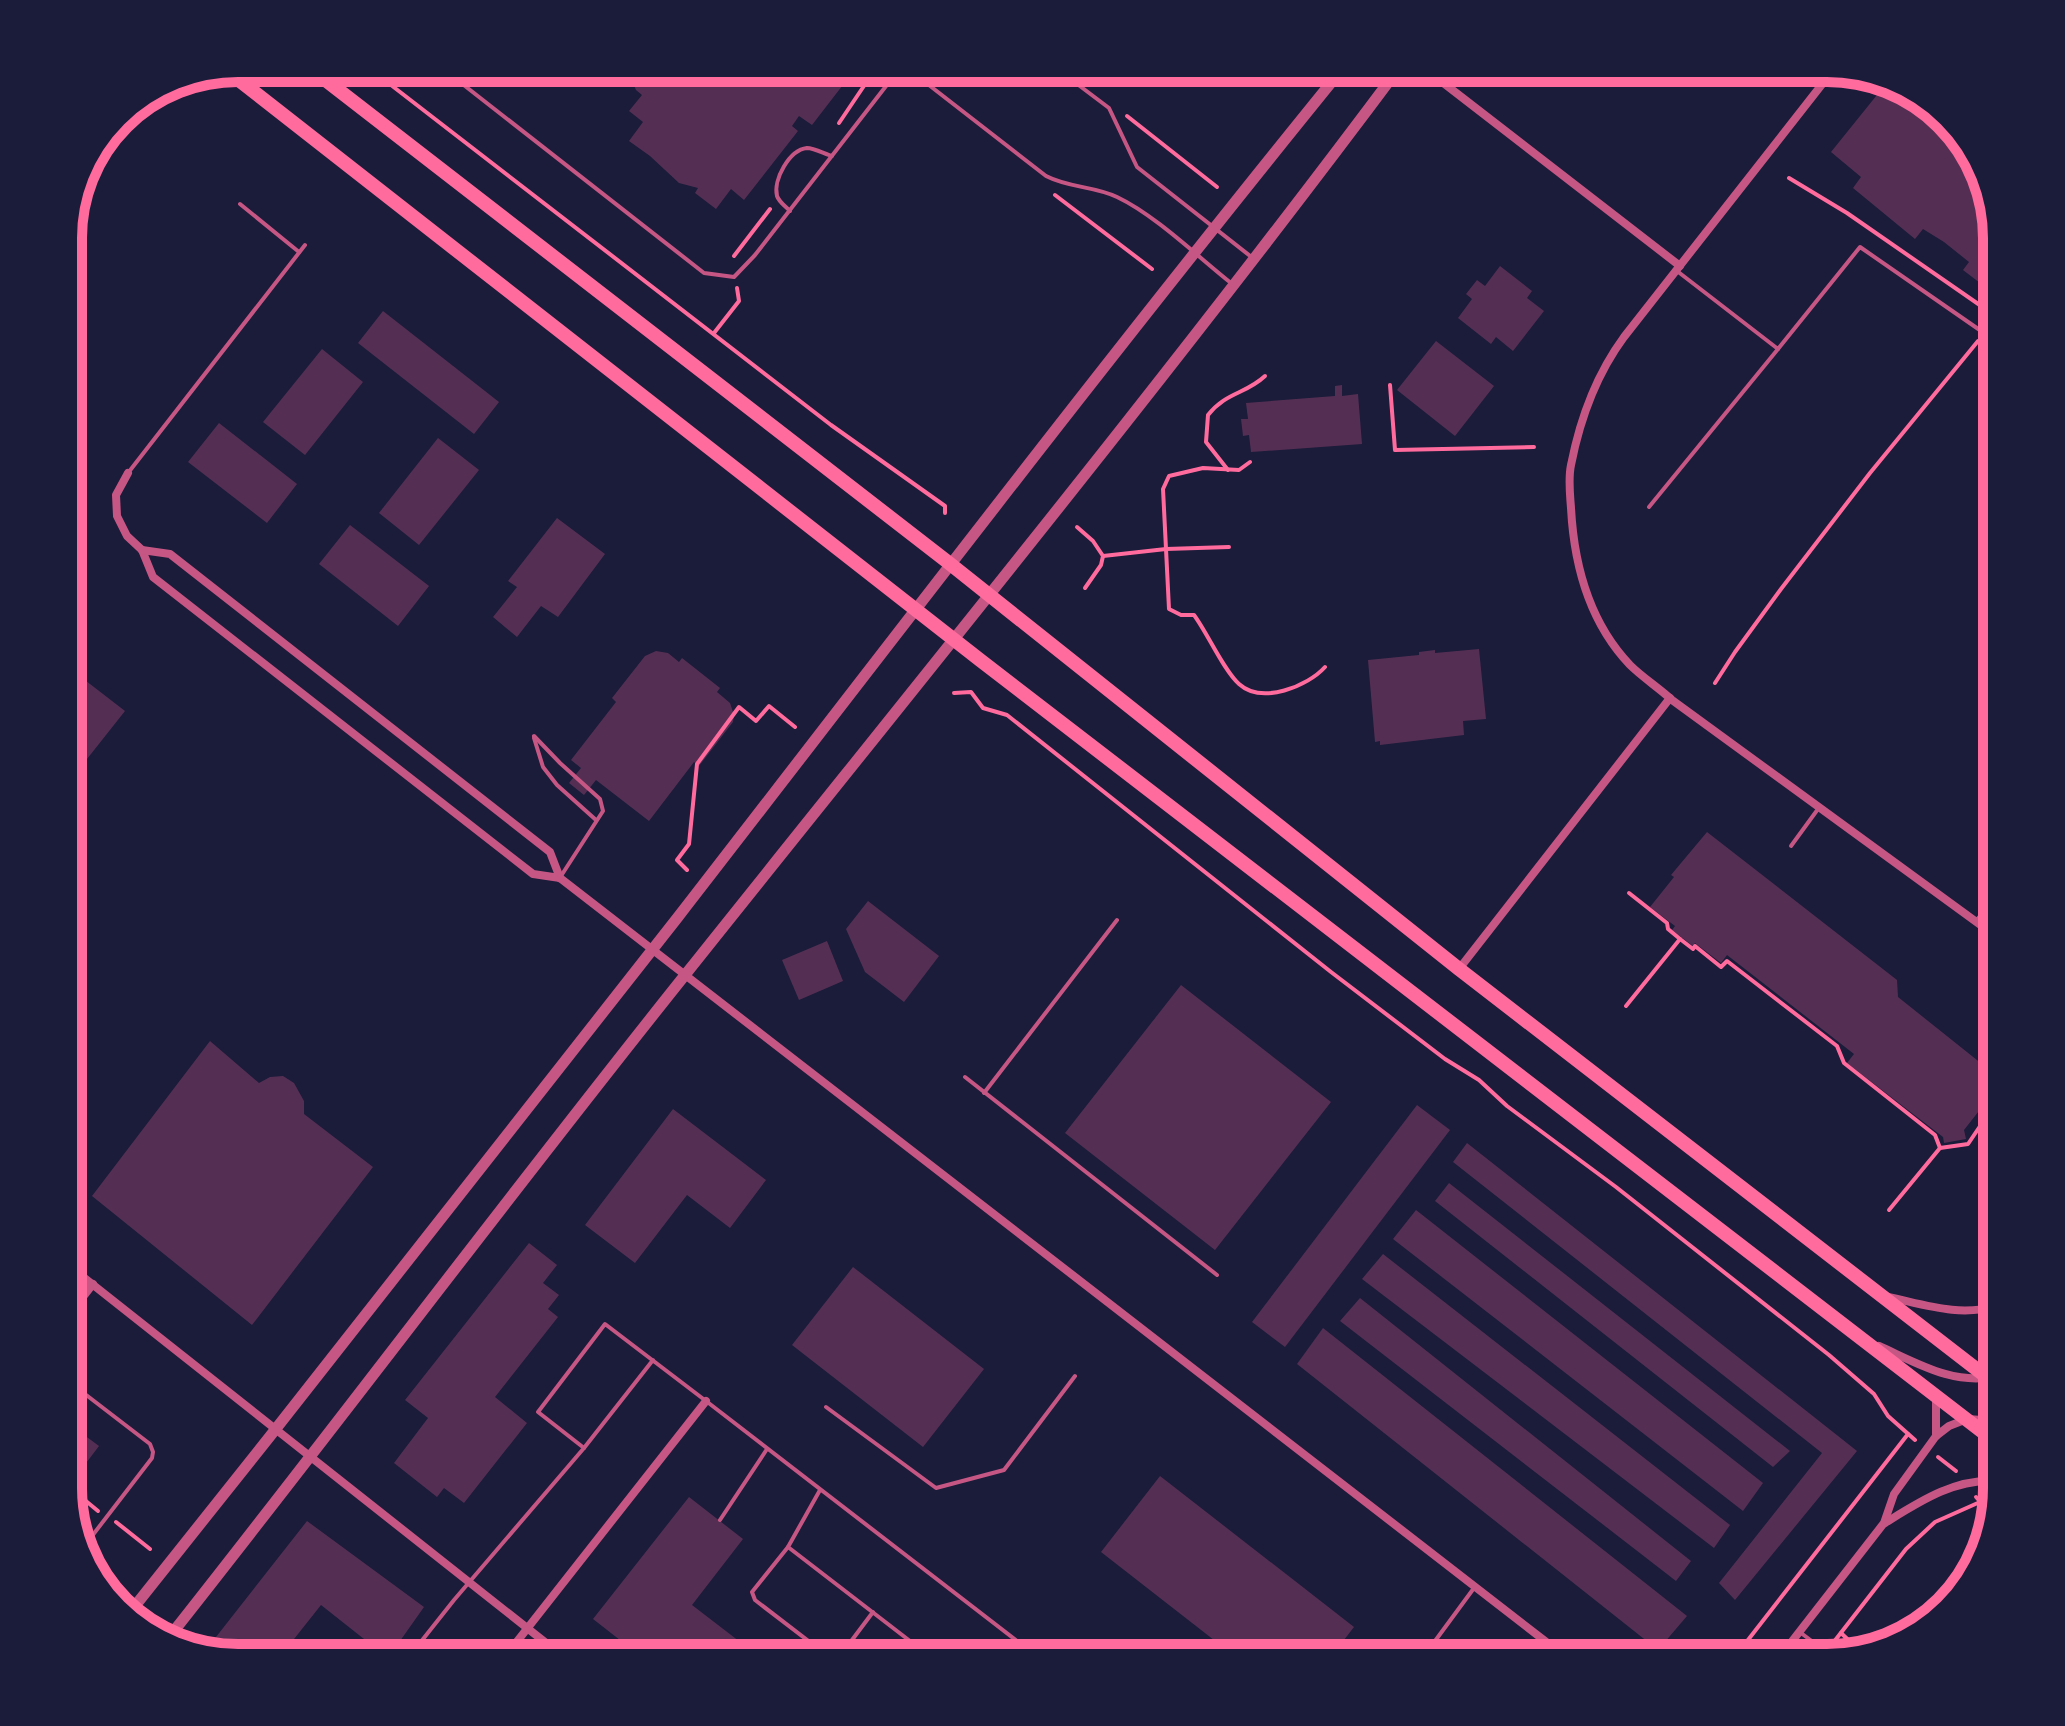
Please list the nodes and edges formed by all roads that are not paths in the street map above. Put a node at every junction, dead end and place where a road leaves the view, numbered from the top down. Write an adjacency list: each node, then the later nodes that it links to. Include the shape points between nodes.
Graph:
1 (241, 82): 28 (highway)
2 (328, 82): 26 (highway)
3 (460, 82): 13 (lane, via 704,273 734,277)
4 (889, 82): 11 (lane)
5 (925, 82): 17 (lane, via 1046,176 1132,205)
6 (1075, 82): 14 (lane, via 1109,108 1137,167)
7 (1332, 82): 14 (street)
8 (1389, 82): 18 (street)
9 (1442, 82): 19 (street)
10 (1824, 82): 19 (street)
11 (832, 156): 13 (lane); 13 (lane, via 808,148 788,161 776,190)
12 (240, 204): 16 (lane)
13 (790, 211)
14 (1213, 228): 17 (street); 18 (lane)
15 (305, 245): 16 (lane)
16 (299, 252): 23 (lane)
17 (1194, 253): 20 (lane); 26 (street)
18 (1256, 260): 20 (street)
19 (1678, 268): 22 (lane); 30 (street, via 1600,375 1583,420 1569,488 1574,552 1601,625 1631,665)
20 (1234, 286): 27 (street)
21 (1983, 332): 22 (lane, via 1860,247)
22 (1778, 349): 24 (lane)
23 (128, 473): 25 (street, via 116,495 117,516)
24 (1649, 507)
25 (142, 550): 34 (street, via 153,577 163,585 533,874); 34 (street, via 170,554 550,852)
26 (949, 563): 27 (highway); 28 (street)
27 (990, 596): 29 (street); 40 (highway)
28 (916, 610): 29 (highway); 39 (street)
29 (955, 640): 41 (street); 50 (highway)
30 (1670, 698): 31 (street); 40 (street)
31 (1819, 807): 33 (lane); 37 (street)
32 (596, 820): 32 (lane, via 603,811 600,799 534,736 543,767); 34 (lane)
33 (1791, 846)
34 (560, 878): 39 (street)
35 (1983, 912): 37 (lane)
36 (1117, 920): 43 (lane)
37 (1976, 921): 38 (street)
38 (1983, 926)
39 (652, 950): 41 (street); 61 (street)
40 (1459, 969): 47 (highway)
41 (685, 975): 66 (street); 74 (street)
42 (965, 1077): 43 (lane)
43 (984, 1093): 44 (lane)
44 (1217, 1275)
45 (82, 1276): 46 (street)
46 (93, 1284): 48 (street); 61 (street)
47 (1881, 1295): 49 (street, via 1954,1312); 52 (highway)
48 (82, 1298)
49 (1983, 1310)
50 (1864, 1339): 54 (street, via 1936,1372); 56 (highway)
51 (653, 1360): 57 (lane); 64 (lane); 64 (lane, via 605,1324 538,1412)
52 (1983, 1372)
53 (1075, 1376): 58 (lane, via 1004,1470 936,1488)
54 (1983, 1380)
55 (82, 1392): 71 (lane, via 150,1444 153,1452)
56 (1936, 1394): 59 (highway); 63 (street)
57 (706, 1401): 65 (lane); 77 (street)
58 (826, 1407)
59 (1967, 1419): 60 (street); 62 (highway); 63 (street)
60 (1983, 1420)
61 (277, 1428): 66 (street); 75 (street)
62 (1983, 1432)
63 (1936, 1436): 70 (street, via 1894,1494)
64 (584, 1448): 73 (lane)
65 (767, 1449): 68 (lane); 69 (lane)
66 (313, 1457): 73 (street); 78 (street)
67 (1983, 1482): 70 (street, via 1934,1493)
68 (820, 1490): 72 (lane); 87 (lane)
69 (720, 1520)
70 (1884, 1523): 79 (street)
71 (90, 1538)
72 (788, 1547): 76 (lane); 84 (lane, via 752,1592 755,1600)
73 (470, 1583): 77 (street); 81 (lane)
74 (1476, 1587): 80 (lane); 88 (street)
75 (135, 1605)
76 (873, 1612): 85 (lane); 86 (lane)
77 (527, 1628): 82 (street); 83 (street)
78 (175, 1630)
79 (1800, 1631): 89 (street); 90 (lane)
80 (1435, 1641)
81 (420, 1644)
82 (515, 1644)
83 (547, 1644)
84 (812, 1644)
85 (849, 1644)
86 (914, 1644)
87 (1021, 1644)
88 (1549, 1644)
89 (1790, 1644)
90 (1816, 1644)

